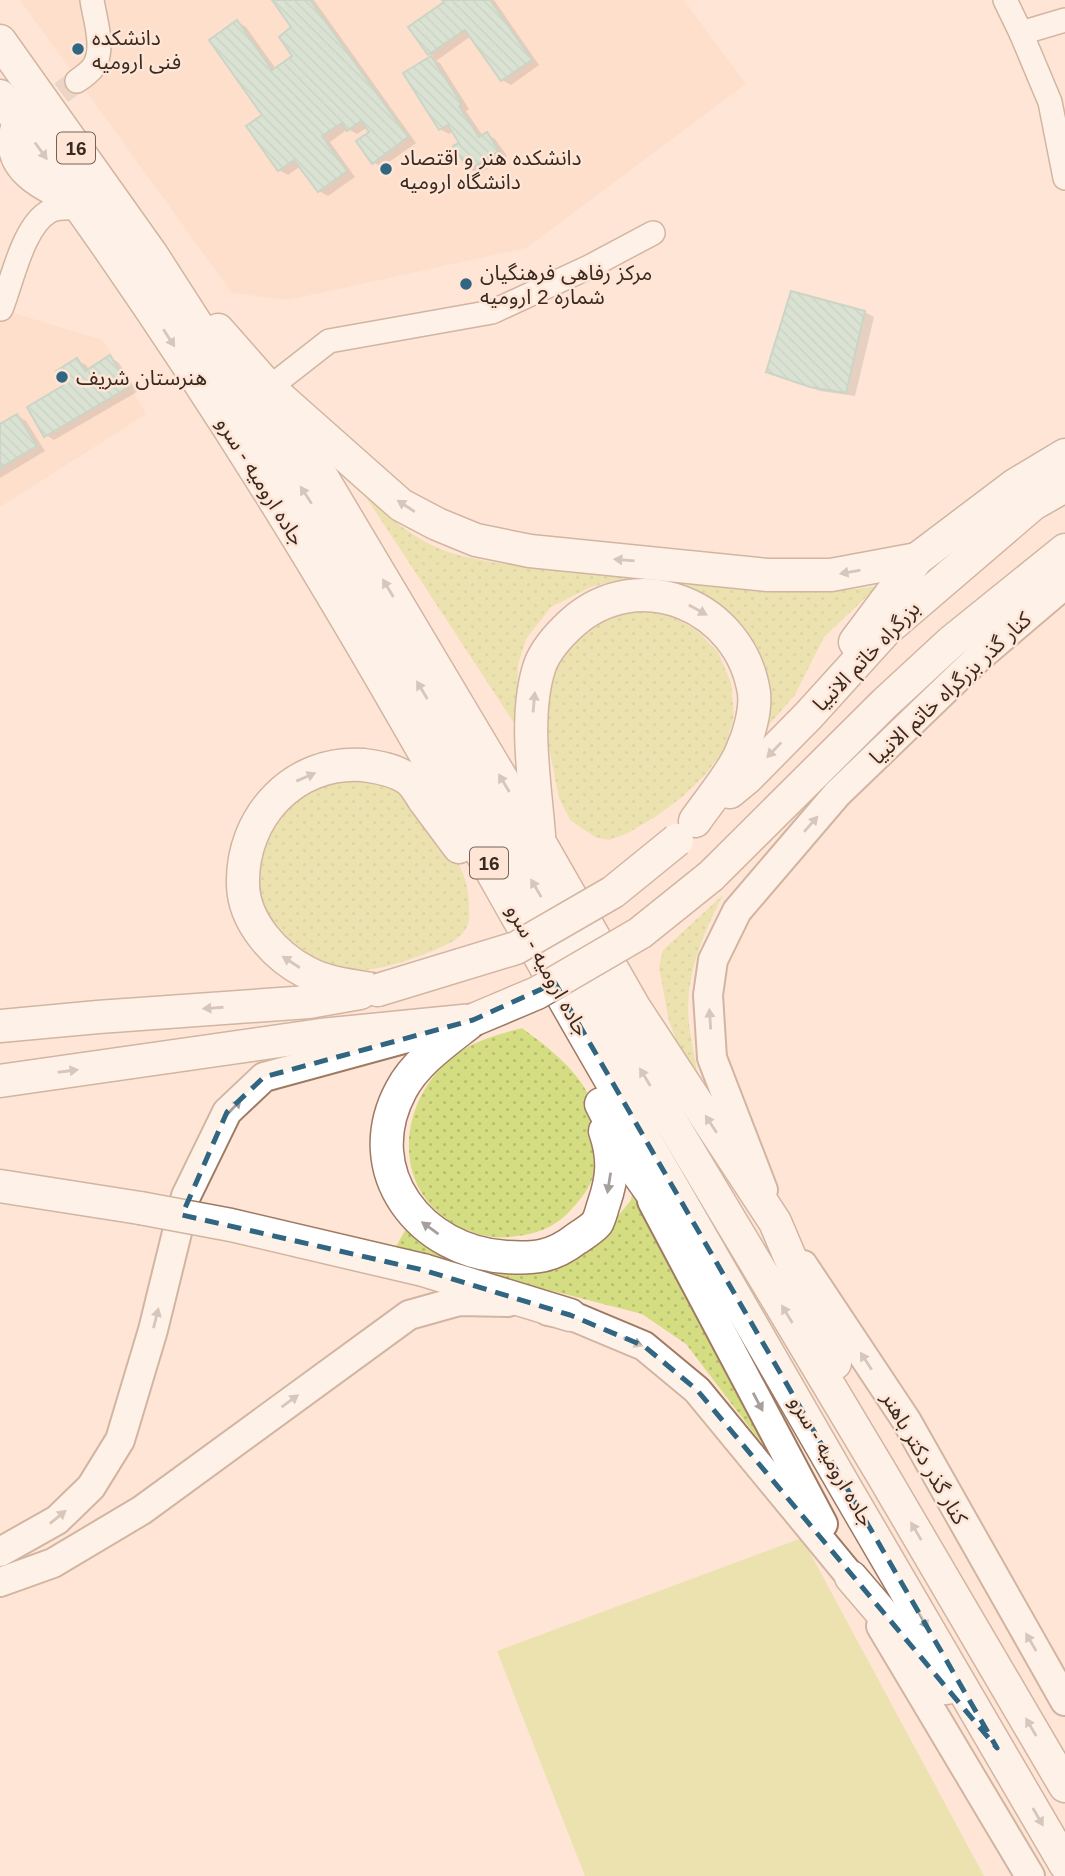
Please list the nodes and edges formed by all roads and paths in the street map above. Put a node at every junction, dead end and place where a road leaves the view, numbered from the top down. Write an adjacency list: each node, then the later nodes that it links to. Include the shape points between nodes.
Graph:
1 (92, 0): 6 (street, via 107,60)
2 (1014, 4): 4 (street)
3 (1065, 19): 4 (street)
4 (1021, 33): 8 (street)
5 (0, 41): 13 (highway, جاده ارومیه - سرو / 16)
6 (77, 81)
7 (0, 96): 11 (highway, جاده ارومیه - سرو / 16, one-way to 11)
8 (1058, 101): 10 (street)
9 (12, 129): 11 (street, via 1,152 6,166 18,178)
10 (1065, 178)
11 (82, 208): 14 (street, via 51,210 40,218 23,247); 20 (highway, جاده ارومیه - سرو / 16, one-way to 20, via 285,517)
12 (653, 233): 15 (street, via 492,312 328,341)
13 (152, 255): 15 (highway); 35 (highway, جاده ارومیه - سرو, one-way to 13, via 310,501)
14 (1, 309)
15 (269, 388): 18 (highway, one-way to 15, via 831,575 767,575 530,551 477,540 401,505); 23 (highway, one-way to 15)
16 (1061, 462): 18 (highway, via 1015,485); 21 (highway, بزرگراه خاتم الانبیا, via 1033,504 886,631)
17 (1065, 550): 26 (highway, bridge, via 951,642 711,876 640,933 537,993)
18 (918, 559): 21 (highway, via 866,625)
19 (1065, 584): 32 (main road, کنار گذر بزرگراه خاتم الانبیا, one-way to 19, via 712,1058 708,995 713,960 737,911 837,794 978,658)
20 (400, 711): 24 (highway); 34 (highway, جاده ارومیه - سرو / 16)
21 (809, 715): 22 (highway, بزرگراه خاتم الانبیا, one-way to 22)
22 (686, 831): 23 (highway, one-way to 22, via 533,701 541,664 559,635 587,610 624,596 672,598 704,612 725,631 744,659 754,695 742,753); 25 (highway, بزرگراه خاتم الانبیا, bridge, via 613,891 516,947)
23 (540, 843): 32 (highway, one-way to 23, via 634,1007)
24 (462, 851): 25 (highway, one-way to 24, via 307,973 275,952 252,919 243,886 246,855 260,816 285,788 304,776 345,764 382,767 409,780); 28 (highway)
25 (378, 990): 27 (highway, بزرگراه خاتم الانبیا, one-way to 27, via 309,1002)
26 (473, 1020): 28 (highway, one-way to 26, via 612,1152 610,1188 597,1223 564,1249 533,1259 486,1256 456,1247 423,1225 400,1196 387,1162 387,1141 401,1089 425,1059); 29 (highway, one-way to 26, via 321,1035); 36 (main road, one-way to 26, via 57,1520 90,1487 120,1440 187,1196 227,1112 264,1077)
27 (0, 1026)
28 (584, 1070): 30 (highway)
29 (0, 1081)
30 (634, 1168): 34 (highway); 37 (main road, one-way to 37)
31 (0, 1186): 33 (highway, bridge, via 256,1230 423,1270)
32 (775, 1222): 35 (highway); 39 (main road, کنار گذر دکتر باهنر, one-way to 32, via 906,1420)
33 (570, 1315): 37 (main road, one-way to 37, via 644,1346 697,1390); 38 (main road, one-way to 33, via 53,1563 142,1510 409,1315 459,1301 507,1302)
34 (791, 1392): 40 (highway, جاده ارومیه - سرو, one-way to 40)
35 (882, 1474): 41 (highway, جاده ارومیه - سرو, one-way to 35)
36 (0, 1552)
37 (851, 1577): 40 (highway); 43 (main road)
38 (0, 1582)
39 (1065, 1701)
40 (997, 1748): 42 (highway, جاده ارومیه - سرو, one-way to 42)
41 (1065, 1786)
42 (1065, 1864)
43 (1030, 1876)

